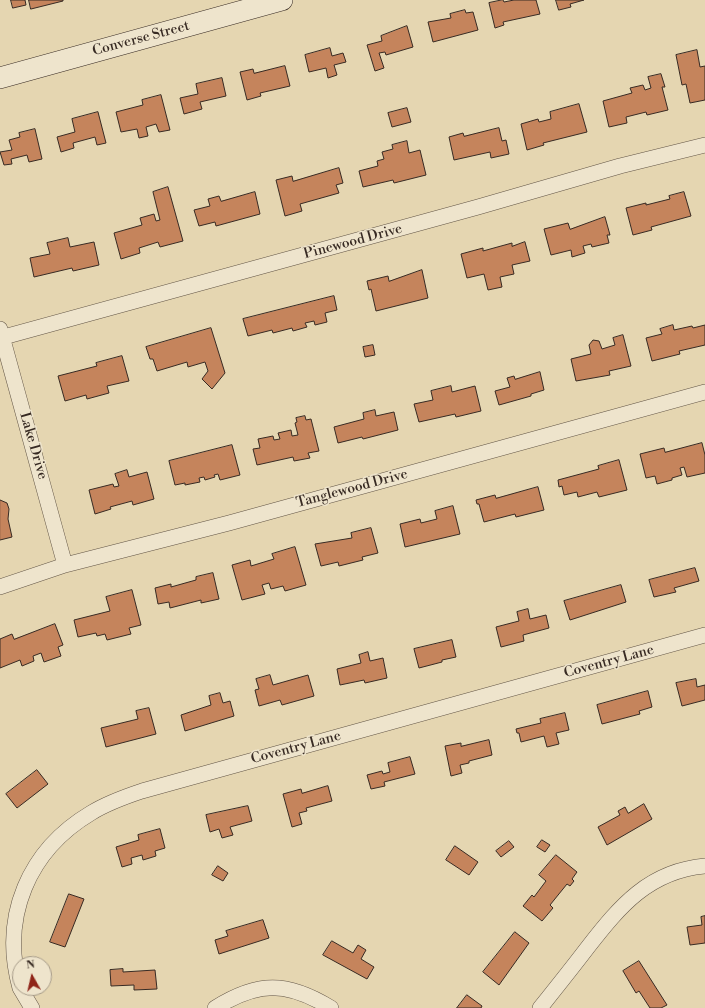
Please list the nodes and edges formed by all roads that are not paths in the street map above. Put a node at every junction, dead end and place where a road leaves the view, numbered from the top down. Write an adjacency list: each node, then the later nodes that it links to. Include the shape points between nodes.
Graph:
1 (282, 0): 2 (main road, Converse Street)
2 (0, 78)
3 (705, 145): 4 (street, Pinewood Drive)
4 (1, 334): 6 (street, Lake Drive)
5 (705, 392): 6 (street, Tanglewood Drive)
6 (65, 566): 7 (street, Tanglewood Drive)
7 (0, 587)
8 (705, 635): 10 (street, Coventry Lane, via 149,788 110,803 71,827 33,864 17,894 9,934)
9 (705, 866): 15 (street, via 668,874 633,895)
10 (12, 966)
11 (25, 996): 12 (street, Coventry Lane)
12 (32, 1008)
13 (215, 1008): 14 (street, via 245,991 275,987 301,992)
14 (331, 1008)
15 (541, 1008)

